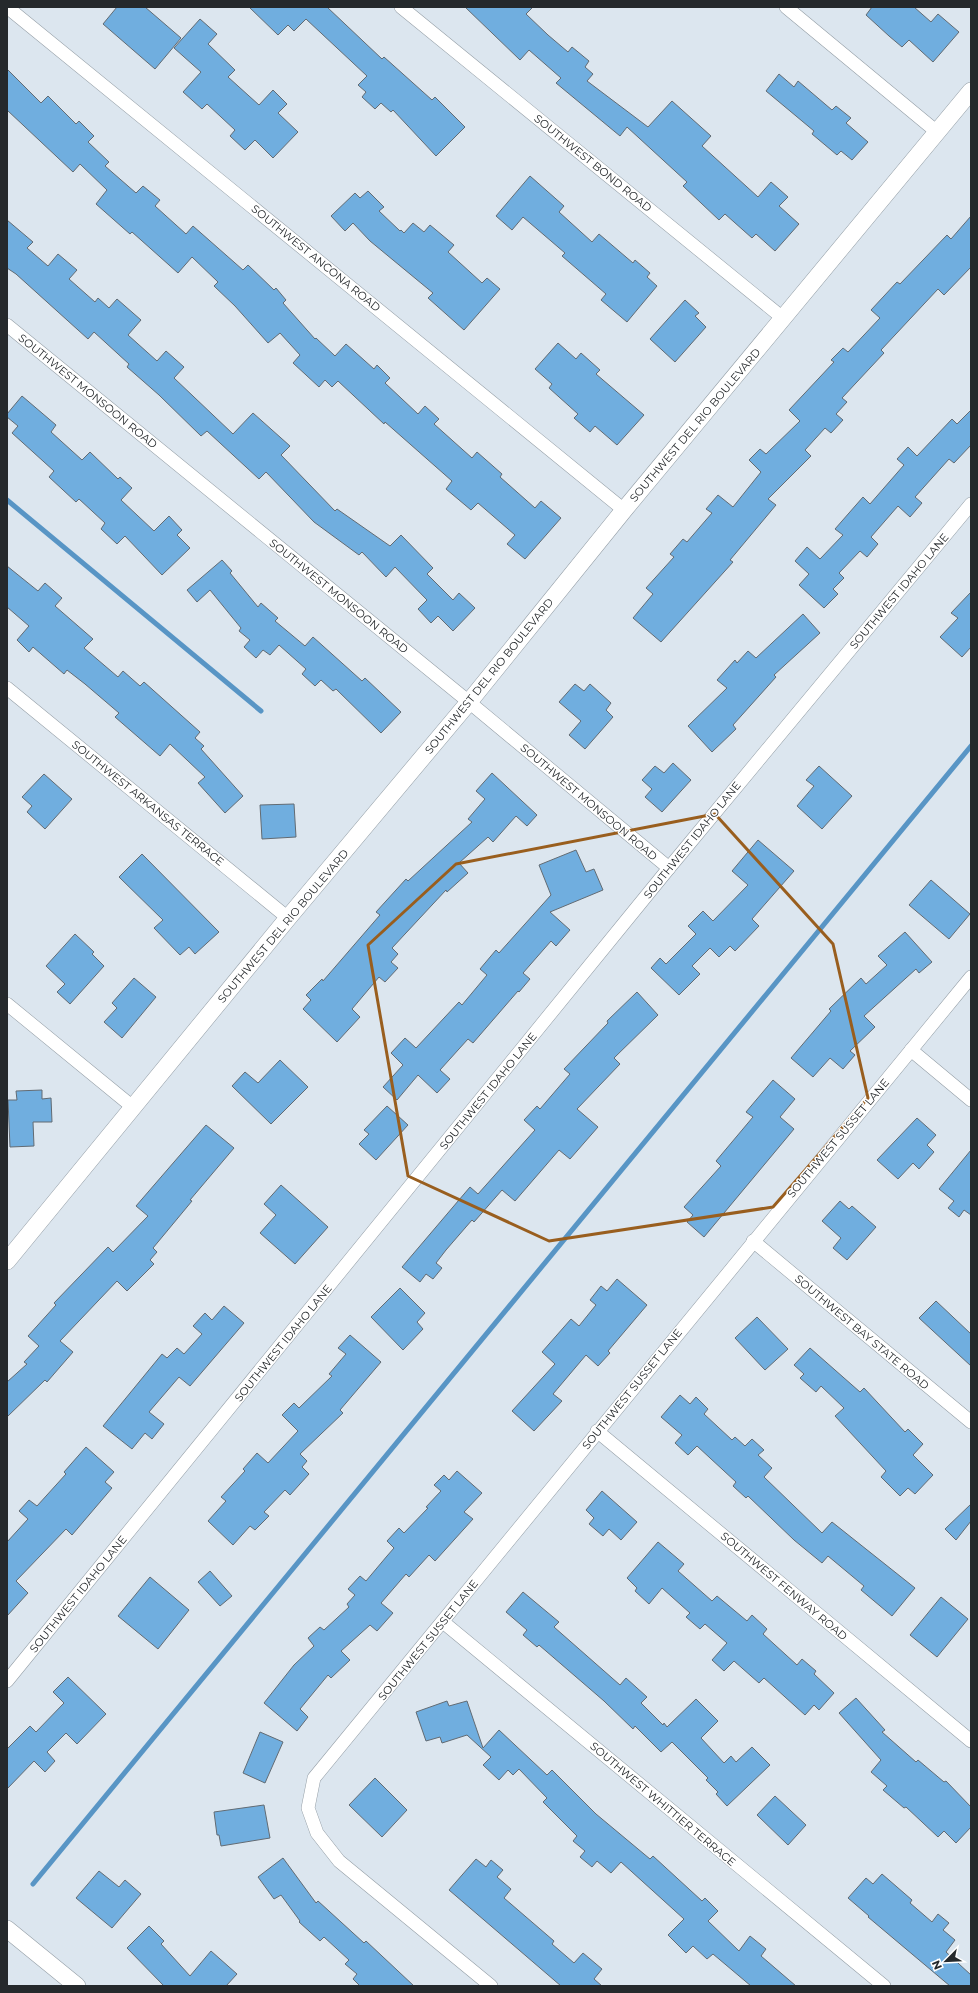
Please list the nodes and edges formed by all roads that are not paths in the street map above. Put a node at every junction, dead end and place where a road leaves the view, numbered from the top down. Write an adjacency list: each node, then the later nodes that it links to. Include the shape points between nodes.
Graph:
1 (7, 7): 9 (street, SOUTHWEST ANCONA ROAD)
2 (401, 7): 6 (street, SOUTHWEST BOND ROAD)
3 (786, 7): 5 (street)
4 (971, 91): 5 (street, SOUTHWEST DEL RIO BOULEVARD)
5 (937, 132): 6 (street, SOUTHWEST DEL RIO BOULEVARD)
6 (784, 318): 9 (street, SOUTHWEST DEL RIO BOULEVARD)
7 (7, 325): 11 (street, SOUTHWEST MONSOON ROAD)
8 (971, 504): 12 (street, SOUTHWEST IDAHO LANE)
9 (624, 510): 11 (street, SOUTHWEST DEL RIO BOULEVARD)
10 (7, 688): 13 (street, SOUTHWEST ARKANSAS TERRACE)
11 (469, 702): 12 (street, SOUTHWEST MONSOON ROAD); 13 (street, SOUTHWEST DEL RIO BOULEVARD)
12 (669, 868): 24 (street, SOUTHWEST IDAHO LANE)
13 (288, 918): 18 (street, SOUTHWEST DEL RIO BOULEVARD)
14 (971, 977): 16 (street, SOUTHWEST SUSSET LANE)
15 (7, 1004): 18 (street)
16 (911, 1050): 17 (street); 19 (street, SOUTHWEST SUSSET LANE)
17 (971, 1100)
18 (134, 1108): 20 (street, SOUTHWEST DEL RIO BOULEVARD)
19 (753, 1241): 21 (street, SOUTHWEST BAY STATE ROAD); 22 (street, SOUTHWEST SUSSET LANE)
20 (7, 1261)
21 (971, 1422)
22 (597, 1431): 23 (street, SOUTHWEST SUSSET LANE); 25 (street, SOUTHWEST FENWAY ROAD)
23 (443, 1622): 28 (street, SOUTHWEST SUSSET LANE, via 314,1778 308,1808 317,1833 339,1861); 29 (street, SOUTHWEST WHITTIER TERRACE)
24 (7, 1681)
25 (971, 1741)
26 (7, 1929): 27 (street)
27 (77, 1986)
28 (491, 1986)
29 (884, 1986)

